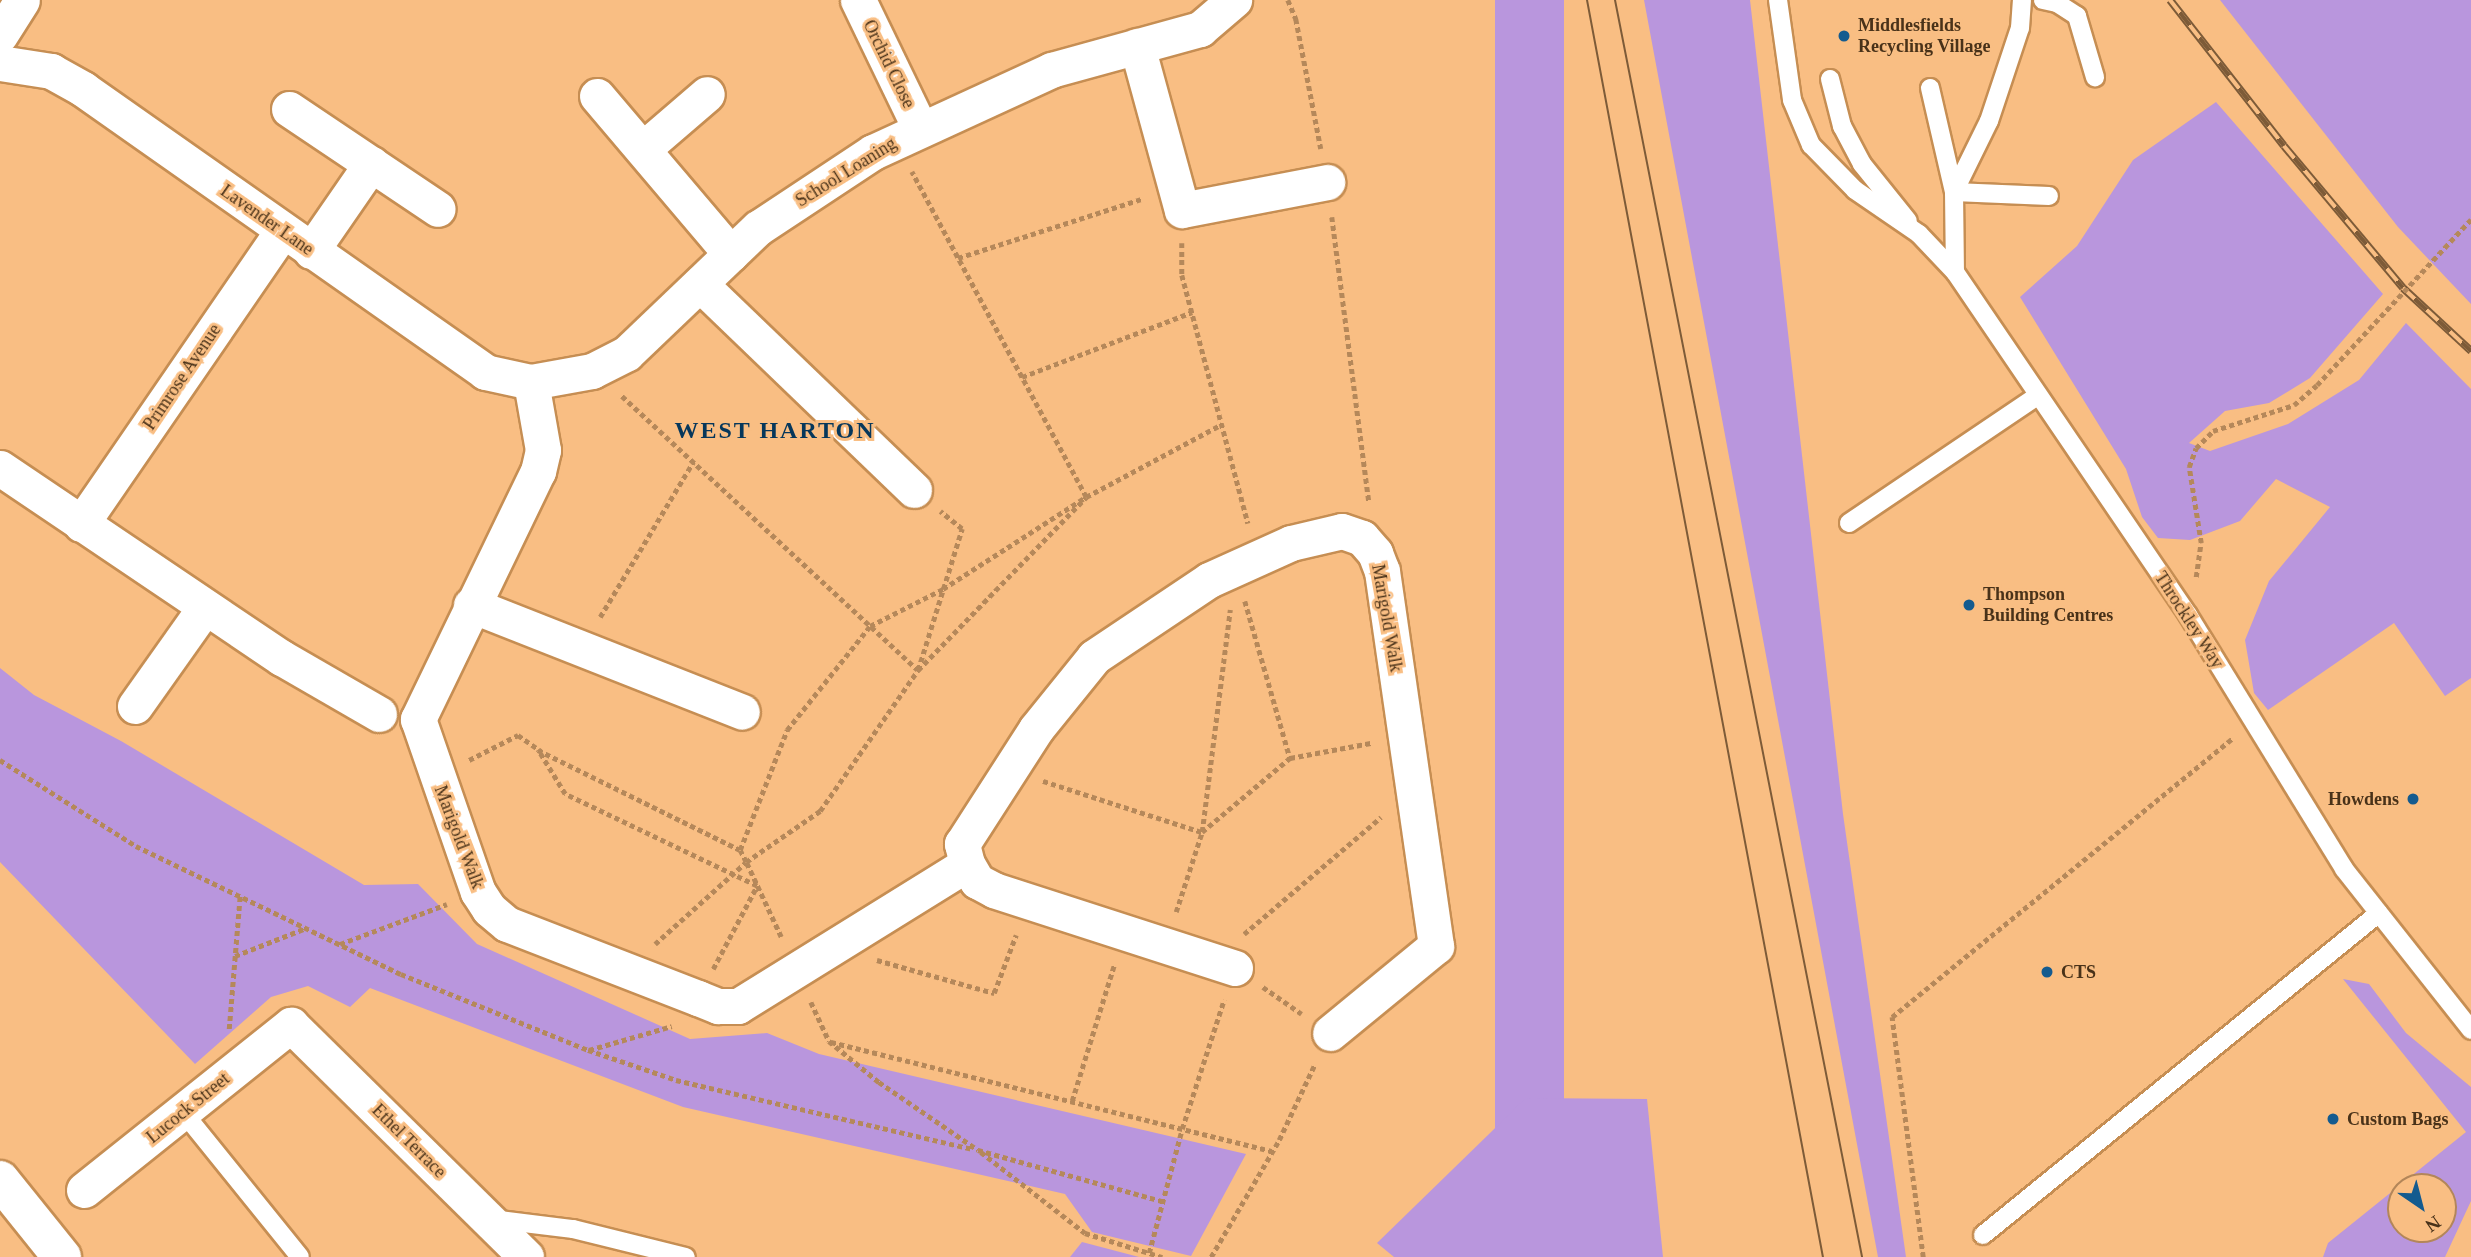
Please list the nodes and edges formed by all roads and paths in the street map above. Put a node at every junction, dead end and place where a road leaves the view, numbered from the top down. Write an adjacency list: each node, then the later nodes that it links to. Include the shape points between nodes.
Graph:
1 (22, 0): 8 (street)
2 (858, 0): 17 (street, Orchid Close)
3 (1234, 0): 9 (street, School Loaning, via 1200,29)
4 (1288, 0): 20 (path, via 1296,19)
5 (1778, 0): 27 (lane, via 1792,100 1811,145 1855,190)
6 (2022, 0): 21 (lane, via 2020,28 1989,121)
7 (2043, 0): 11 (lane, via 2077,16)
8 (0, 35)
9 (1137, 46): 17 (street, School Loaning, via 1051,70); 23 (street)
10 (0, 63): 26 (street, Lavender Lane, via 51,71 83,89)
11 (2095, 77)
12 (1830, 79): 27 (lane, via 1842,126 1862,164)
13 (1930, 88): 21 (lane)
14 (708, 94): 18 (street)
15 (597, 96): 18 (street)
16 (289, 109): 19 (street)
17 (907, 134): 29 (street, School Loaning, via 758,228); 30 (path)
18 (643, 149): 29 (street)
19 (371, 164): 24 (street); 28 (street)
20 (1327, 182): 23 (street); 45 (path)
21 (1954, 192): 22 (lane); 31 (lane)
22 (2049, 196)
23 (1179, 199): 30 (path); 33 (path, via 1182,275)
24 (438, 209)
25 (2471, 219): 50 (path, bridge, via 2294,405 2213,431 2196,448 2189,477 2201,543)
26 (282, 231): 28 (street, Lavender Lane); 44 (street, Primrose Avenue)
27 (1919, 234): 31 (lane, Throckley Way)
28 (312, 251): 36 (street, Lavender Lane, via 485,372)
29 (731, 254): 32 (street, School Loaning)
30 (958, 258): 35 (path)
31 (1955, 272): 37 (lane, Throckley Way)
32 (700, 284): 34 (street, School Loaning, via 626,353); 41 (street)
33 (1192, 312): 35 (path); 38 (path)
34 (592, 371): 36 (street, School Loaning); 39 (path)
35 (1022, 377): 42 (path)
36 (531, 382): 48 (street, Marigold Walk, via 543,450 538,471)
37 (2037, 396): 43 (lane); 50 (lane, Throckley Way)
38 (1222, 424): 42 (path); 46 (path)
39 (693, 462): 51 (path); 52 (path)
40 (0, 468): 44 (street)
41 (914, 490): 47 (path, via 962,529)
42 (1086, 497): 47 (path); 53 (path)
43 (1849, 523)
44 (81, 524): 49 (street)
45 (1375, 553): 46 (street, Marigold Walk, via 1362,538 1342,531 1291,543); 58 (street, Marigold Walk)
46 (1246, 563): 60 (path); 62 (street, Marigold Walk, via 1142,621 1094,657); 65 (path)
47 (943, 589): 51 (path); 53 (path)
48 (471, 604): 52 (street); 63 (street, Marigold Walk, via 418,719)
49 (205, 607): 54 (street); 56 (street)
50 (2188, 615): 57 (lane, Throckley Way)
51 (870, 626): 53 (path); 66 (path, via 787,730)
52 (581, 648): 55 (street)
53 (918, 670): 67 (path, via 820,811)
54 (135, 706)
55 (742, 712)
56 (379, 714)
57 (2253, 723): 74 (lane, Throckley Way, via 2344,869); 108 (path, via 1892,1017)
58 (1406, 736): 60 (path); 64 (street, Marigold Walk)
59 (545, 753): 63 (path, via 518,735); 66 (path); 69 (path, via 538,750 565,794)
60 (1290, 758): 65 (path)
61 (0, 760): 72 (path, via 136,846)
62 (1008, 770): 65 (path); 68 (street, Marigold Walk, via 962,844)
63 (436, 777): 71 (street, Marigold Walk)
64 (1414, 789): 81 (path); 87 (street, Marigold Walk, via 1436,946)
65 (1202, 832): 78 (path)
66 (740, 850): 67 (path)
67 (746, 862): 69 (path); 70 (path)
68 (967, 864): 73 (street, via 977,881); 79 (street, Marigold Walk)
69 (733, 875): 70 (path); 82 (path)
70 (757, 886): 83 (path); 84 (path)
71 (478, 892): 77 (path); 82 (street, Marigold Walk, via 507,924)
72 (240, 896): 75 (path); 80 (path)
73 (1029, 901): 76 (street); 79 (path, via 994,993)
74 (2379, 913): 86 (lane, Throckley Way); 100 (lane)
75 (306, 928): 77 (path); 80 (path)
76 (1124, 932): 78 (street); 91 (path)
77 (340, 944): 89 (path, via 401,974)
78 (1165, 945): 81 (street)
79 (835, 948): 83 (street, Marigold Walk)
80 (235, 956): 90 (path)
81 (1224, 964): 87 (path); 93 (path)
82 (626, 970): 84 (street, Marigold Walk)
83 (797, 972): 84 (street, Marigold Walk, via 738,1006 718,1006); 88 (path)
84 (698, 998): 89 (path, via 687,1022)
85 (291, 1025): 90 (street, Lucock Street); 99 (street, Ethel Terrace)
86 (2471, 1030)
87 (1330, 1033): 95 (path)
88 (829, 1041): 91 (path); 94 (path, via 878,1082)
89 (588, 1050): 94 (path, via 676,1080)
90 (225, 1079): 92 (street, Lucock Street)
91 (1072, 1101): 93 (path)
92 (183, 1112): 97 (street, Lucock Street); 103 (lane)
93 (1182, 1129): 95 (path); 98 (path)
94 (978, 1150): 98 (path); 101 (path, via 1085,1233)
95 (1272, 1152): 107 (path)
96 (0, 1180): 102 (main road)
97 (85, 1190)
98 (1165, 1202): 101 (path)
99 (488, 1219): 104 (street, Ethel Terrace); 105 (lane, via 573,1228)
100 (1983, 1235)
101 (1149, 1253): 106 (path)
102 (62, 1257)
103 (300, 1257)
104 (526, 1257)
105 (687, 1257)
106 (1163, 1257)
107 (1211, 1257)
108 (1923, 1257)

